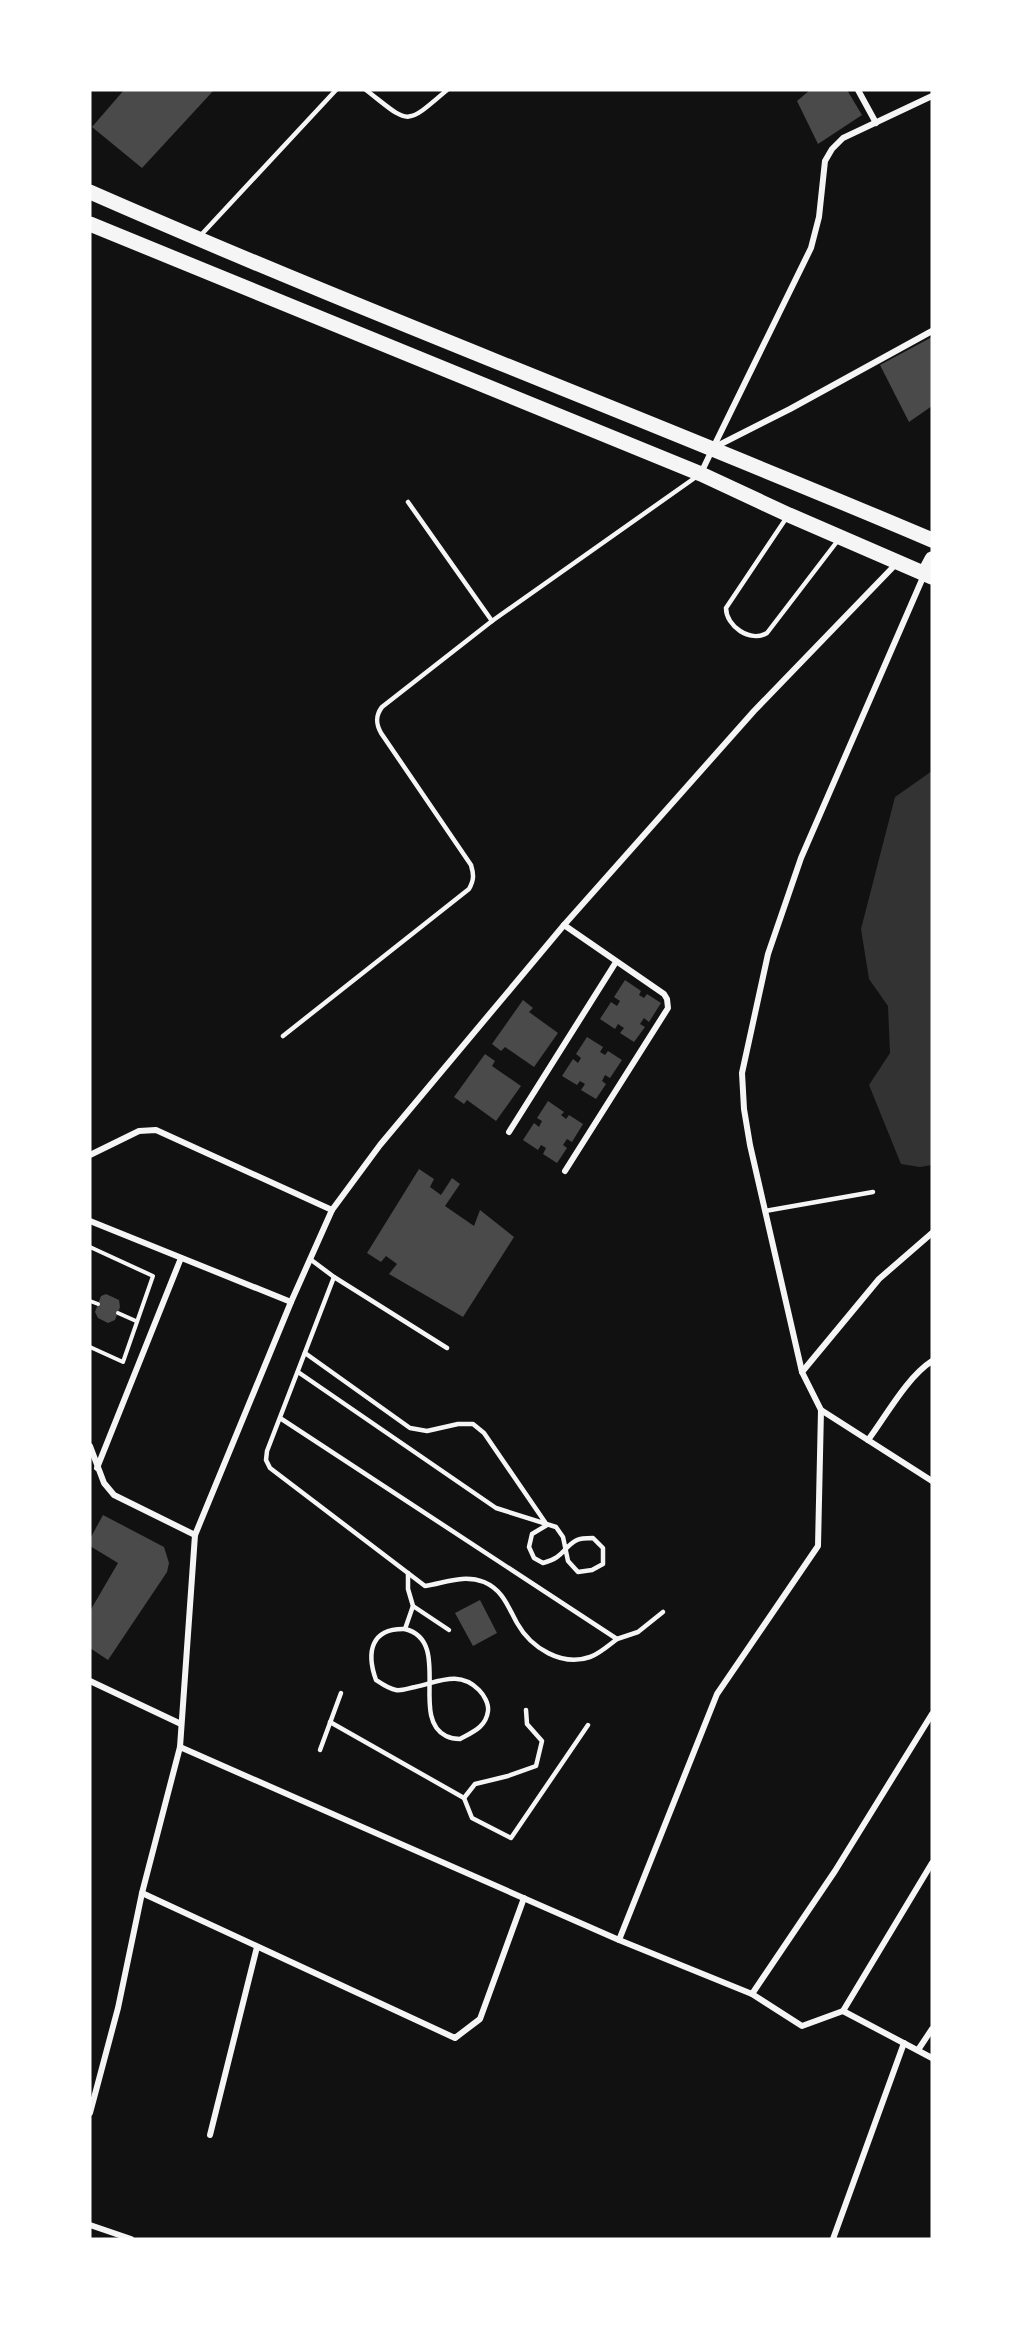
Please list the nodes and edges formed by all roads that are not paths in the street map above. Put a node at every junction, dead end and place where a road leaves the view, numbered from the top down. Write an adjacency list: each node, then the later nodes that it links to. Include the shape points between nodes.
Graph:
1 (336, 90): 9 (lane)
2 (366, 90): 3 (lane, via 401,117 411,118)
3 (447, 90)
4 (858, 90): 6 (street)
5 (932, 96): 6 (street)
6 (876, 123): 12 (street, via 843,138 825,161 811,248)
7 (90, 192): 9 (main road)
8 (90, 224): 10 (main road)
9 (198, 239): 10 (main road); 12 (main road)
10 (186, 264): 13 (main road)
11 (932, 331): 12 (street)
12 (713, 448): 13 (street); 17 (main road)
13 (701, 474): 15 (main road); 21 (lane)
14 (408, 502): 21 (lane)
15 (789, 515): 16 (main road); 16 (lane, via 726,608 729,621 741,632 753,637 767,633)
16 (841, 537): 19 (main road)
17 (932, 540)
18 (932, 559): 20 (main road)
19 (897, 562): 20 (main road); 22 (street, via 754,711)
20 (928, 576): 30 (street, via 801,858 768,954 742,1073 744,1109)
21 (492, 621): 24 (lane, via 382,708 377,720 381,734 471,865 473,882)
22 (564, 925): 23 (street); 29 (street, via 380,1145)
23 (616, 962): 25 (street); 27 (street, via 664,994 668,1008)
24 (283, 1036)
25 (509, 1132)
26 (90, 1155): 29 (street, via 139,1131 156,1130)
27 (565, 1171)
28 (873, 1192): 30 (lane)
29 (332, 1210): 34 (street)
30 (765, 1211): 41 (street)
31 (90, 1221): 33 (street)
32 (932, 1233): 41 (street, via 879,1279)
33 (181, 1258): 36 (street); 46 (street)
34 (310, 1259): 35 (lane); 36 (street)
35 (334, 1277): 37 (lane); 38 (lane)
36 (291, 1302): 49 (street)
37 (447, 1348)
38 (305, 1353): 40 (lane); 48 (lane, via 410,1428 427,1431 473,1424 484,1433)
39 (932, 1361): 44 (street, via 912,1380)
40 (298, 1372): 43 (lane); 48 (lane, via 496,1508)
41 (802, 1372): 42 (street)
42 (821, 1410): 44 (street); 71 (street, via 818,1546 717,1694)
43 (280, 1418): 51 (lane, via 267,1451 270,1468); 56 (lane)
44 (868, 1440): 47 (street)
45 (90, 1446): 46 (street)
46 (97, 1468): 49 (street, via 114,1496)
47 (932, 1481)
48 (547, 1525): 50 (lane, via 556,1527); 50 (lane, via 532,1534 529,1547 534,1558 543,1563 555,1560)
49 (195, 1535): 63 (street)
50 (567, 1550): 50 (lane, via 568,1561 578,1572 603,1564 603,1548 593,1538 577,1540)
51 (408, 1573): 52 (lane); 56 (lane, via 425,1586 458,1578 484,1582 505,1597 518,1625 534,1646 562,1660 590,1657)
52 (413, 1606): 54 (lane); 55 (lane)
53 (663, 1612): 56 (lane, via 638,1632)
54 (405, 1629): 58 (lane, via 423,1640 428,1654); 58 (lane, via 384,1632 376,1640 370,1663 376,1680 398,1691)
55 (449, 1630)
56 (617, 1639)
57 (90, 1681): 63 (street)
58 (429, 1684): 58 (lane, via 457,1677 471,1682 483,1693 488,1708 485,1722 460,1739 446,1736 431,1716)
59 (341, 1693): 62 (lane)
60 (526, 1710): 67 (lane, via 527,1724 542,1741 536,1766 475,1784)
61 (932, 1714): 73 (street, via 835,1871)
62 (330, 1722): 66 (lane); 67 (lane)
63 (181, 1724): 65 (street)
64 (588, 1725): 67 (lane, via 512,1838 472,1818)
65 (180, 1747): 69 (street); 70 (street)
66 (321, 1750)
67 (464, 1798)
68 (932, 1863): 74 (street)
69 (142, 1893): 72 (street); 79 (street, via 118,2008)
70 (524, 1898): 71 (street); 72 (street, via 480,2019 455,2038)
71 (619, 1940): 73 (street)
72 (257, 1947): 80 (street)
73 (752, 1994): 74 (street, via 802,2026)
74 (843, 2011): 76 (street)
75 (932, 2029): 77 (street)
76 (904, 2043): 77 (street); 83 (street)
77 (918, 2050): 78 (street)
78 (932, 2058)
79 (90, 2113)
80 (210, 2135)
81 (90, 2225): 82 (street)
82 (131, 2239)
83 (833, 2239)

